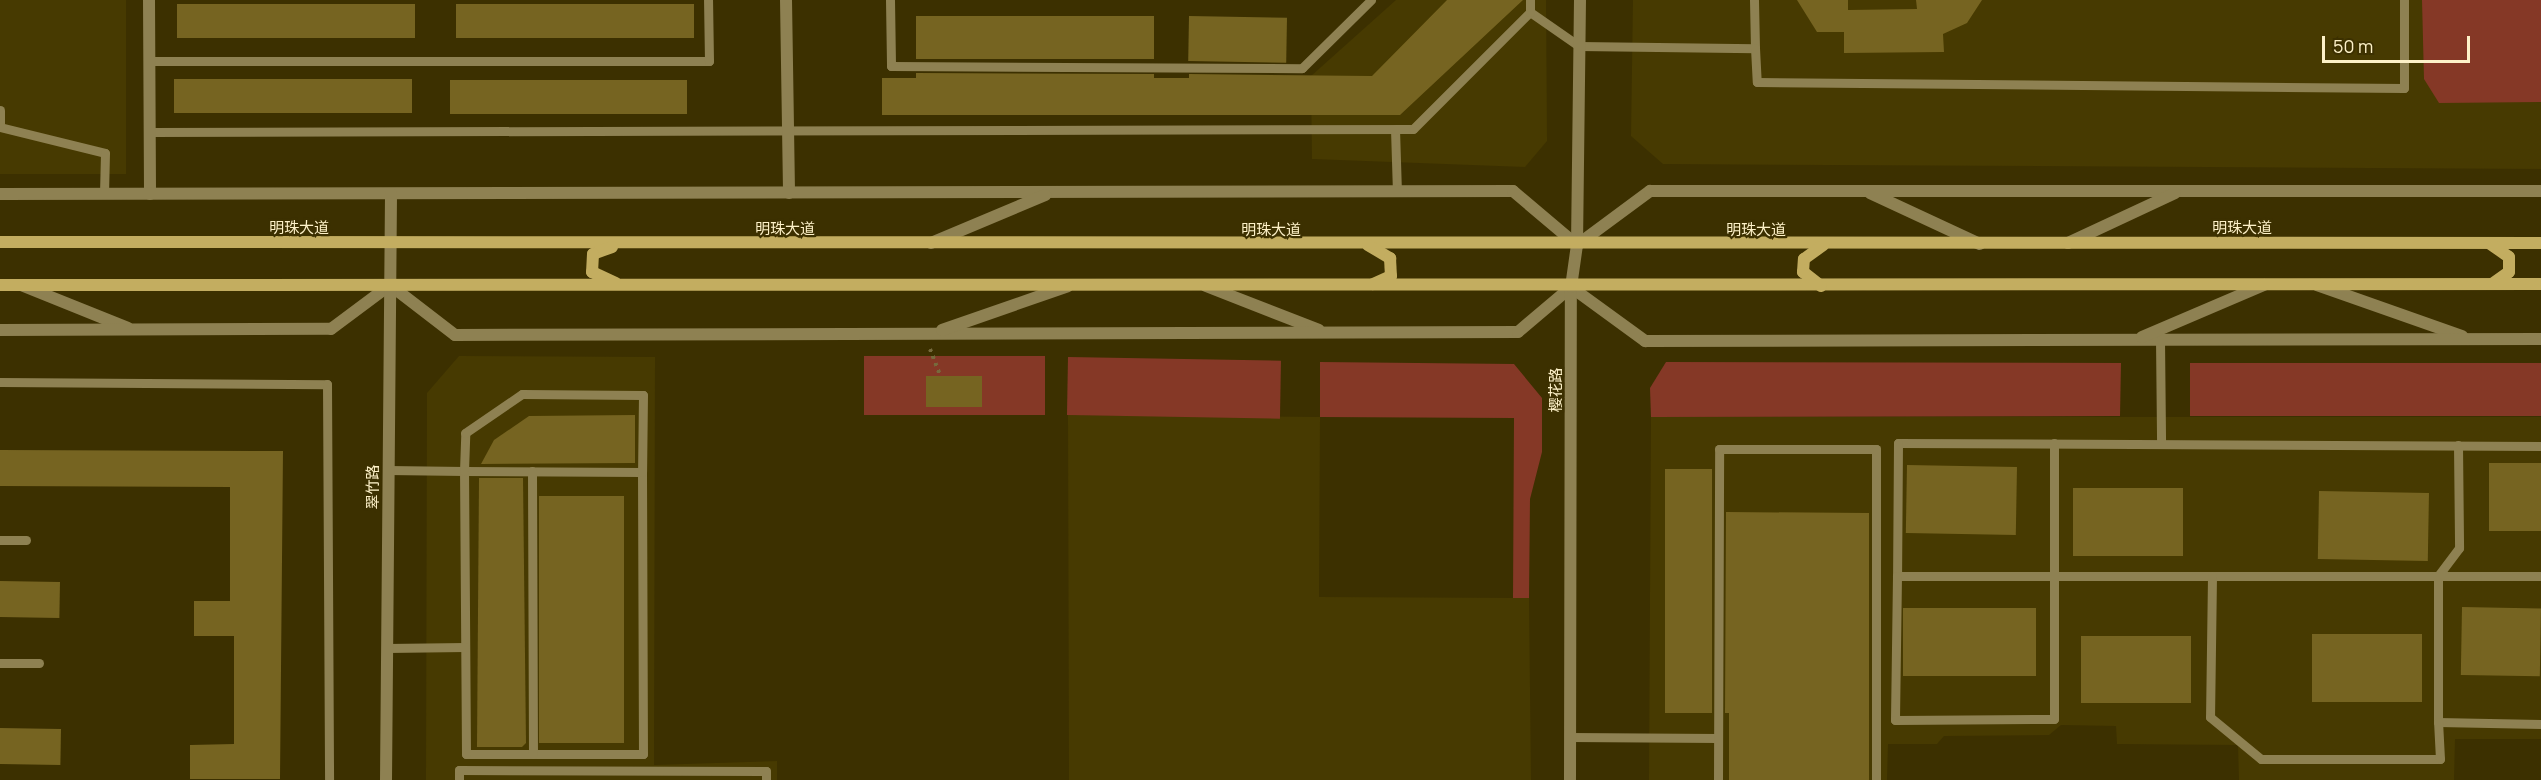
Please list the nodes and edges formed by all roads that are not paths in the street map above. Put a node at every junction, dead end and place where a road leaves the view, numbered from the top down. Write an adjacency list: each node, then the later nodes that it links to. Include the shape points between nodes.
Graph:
1 (149, 0): 13 (street)
2 (708, 0): 13 (lane, via 709,61)
3 (786, 0): 17 (street)
4 (890, 0): 5 (lane, via 891,66 1302,68)
5 (1371, 0)
6 (1530, 0): 10 (lane)
7 (1580, 0): 11 (street, 樱花路)
8 (1754, 0): 12 (lane)
9 (2404, 0): 12 (lane, via 2404,88 1757,82)
10 (1530, 12): 11 (lane); 15 (lane, via 1413,129)
11 (1579, 46): 12 (lane); 37 (street, 樱花路)
12 (1755, 48)
13 (149, 61): 16 (street)
14 (0, 110): 25 (lane, via 0,127 105,153)
15 (1395, 129): 17 (lane); 22 (lane)
16 (150, 132): 17 (lane); 26 (street)
17 (788, 133): 23 (street)
18 (1865, 191): 19 (street); 34 (street); 37 (street, via 1650,191)
19 (2178, 191): 20 (street); 35 (street)
20 (2541, 191)
21 (1052, 192): 22 (street); 23 (street); 33 (street)
22 (1397, 192): 37 (street, via 1513,191)
23 (789, 193): 27 (street)
24 (0, 194): 25 (street)
25 (104, 194): 26 (street)
26 (150, 194): 27 (street)
27 (391, 194): 29 (street, 翠竹路)
28 (0, 242): 29 (main road, 明珠大道)
29 (390, 243): 32 (main road, 明珠大道); 43 (street, 翠竹路)
30 (2489, 243): 31 (main road, 明珠大道); 35 (main road, 明珠大道); 39 (main road, via 2509,257 2509,272)
31 (2541, 243)
32 (621, 244): 33 (main road, 明珠大道); 44 (main road, via 593,254 592,272)
33 (928, 244): 36 (main road, 明珠大道)
34 (1981, 244): 35 (main road, 明珠大道); 38 (main road, 明珠大道)
35 (2067, 244)
36 (1368, 245): 37 (main road, 明珠大道); 50 (main road, via 1390,258 1391,276)
37 (1577, 245): 38 (main road, 明珠大道); 51 (street, 樱花路)
38 (1823, 245): 49 (main road, via 1804,259 1803,272)
39 (2491, 284): 40 (main road); 46 (main road)
40 (2541, 284)
41 (0, 285): 42 (main road)
42 (20, 285): 43 (main road); 53 (street)
43 (390, 285): 44 (main road); 53 (street, via 331,329); 55 (street, via 455,335); 65 (street, 翠竹路)
44 (621, 285): 47 (main road)
45 (2264, 285): 46 (main road); 49 (main road); 59 (street)
46 (2316, 285): 57 (street)
47 (1068, 286): 48 (main road); 55 (street)
48 (1206, 286): 50 (main road); 54 (street)
49 (1821, 286): 51 (main road)
50 (1366, 287): 51 (main road)
51 (1571, 287): 54 (street, via 1518,332); 59 (street, via 1646,341); 82 (street, 樱花路)
52 (0, 330): 53 (street)
53 (134, 330)
54 (1327, 333): 55 (street)
55 (928, 334)
56 (2160, 339): 57 (street); 59 (street); 62 (lane)
57 (2470, 339): 58 (street)
58 (2541, 339)
59 (2135, 340)
60 (0, 382): 87 (lane, via 327,384)
61 (2054, 443): 62 (lane); 71 (lane, via 1898,443); 72 (lane)
62 (2161, 443): 63 (lane)
63 (2458, 445): 64 (lane); 74 (lane, via 2459,548)
64 (2541, 446)
65 (388, 470): 66 (lane); 77 (street, 翠竹路)
66 (464, 471): 67 (lane); 68 (lane, via 465,433 522,394 566,394 643,395); 76 (lane)
67 (532, 471): 68 (lane); 84 (lane)
68 (642, 472): 84 (lane, via 643,754)
69 (0, 540): 70 (lane)
70 (26, 540)
71 (1896, 576): 72 (lane); 72 (lane, via 1895,720 2054,719)
72 (2055, 576): 73 (lane)
73 (2212, 576): 74 (lane); 80 (lane, via 2210,717 2261,759 2440,759)
74 (2438, 576): 75 (lane); 80 (lane)
75 (2541, 576)
76 (465, 647): 77 (lane); 84 (lane, via 466,754)
77 (387, 648): 88 (street, 翠竹路)
78 (0, 663): 79 (lane)
79 (39, 663)
80 (2438, 722): 81 (lane)
81 (2541, 724)
82 (1570, 737): 83 (lane); 91 (street, 樱花路)
83 (1718, 738): 92 (lane); 93 (lane, via 1719,449 1876,449)
84 (534, 754)
85 (548, 775): 86 (lane); 89 (lane, via 459,771)
86 (651, 776): 90 (lane, via 766,771)
87 (329, 780)
88 (386, 780)
89 (459, 780)
90 (766, 780)
91 (1570, 780)
92 (1718, 780)
93 (1876, 780)

